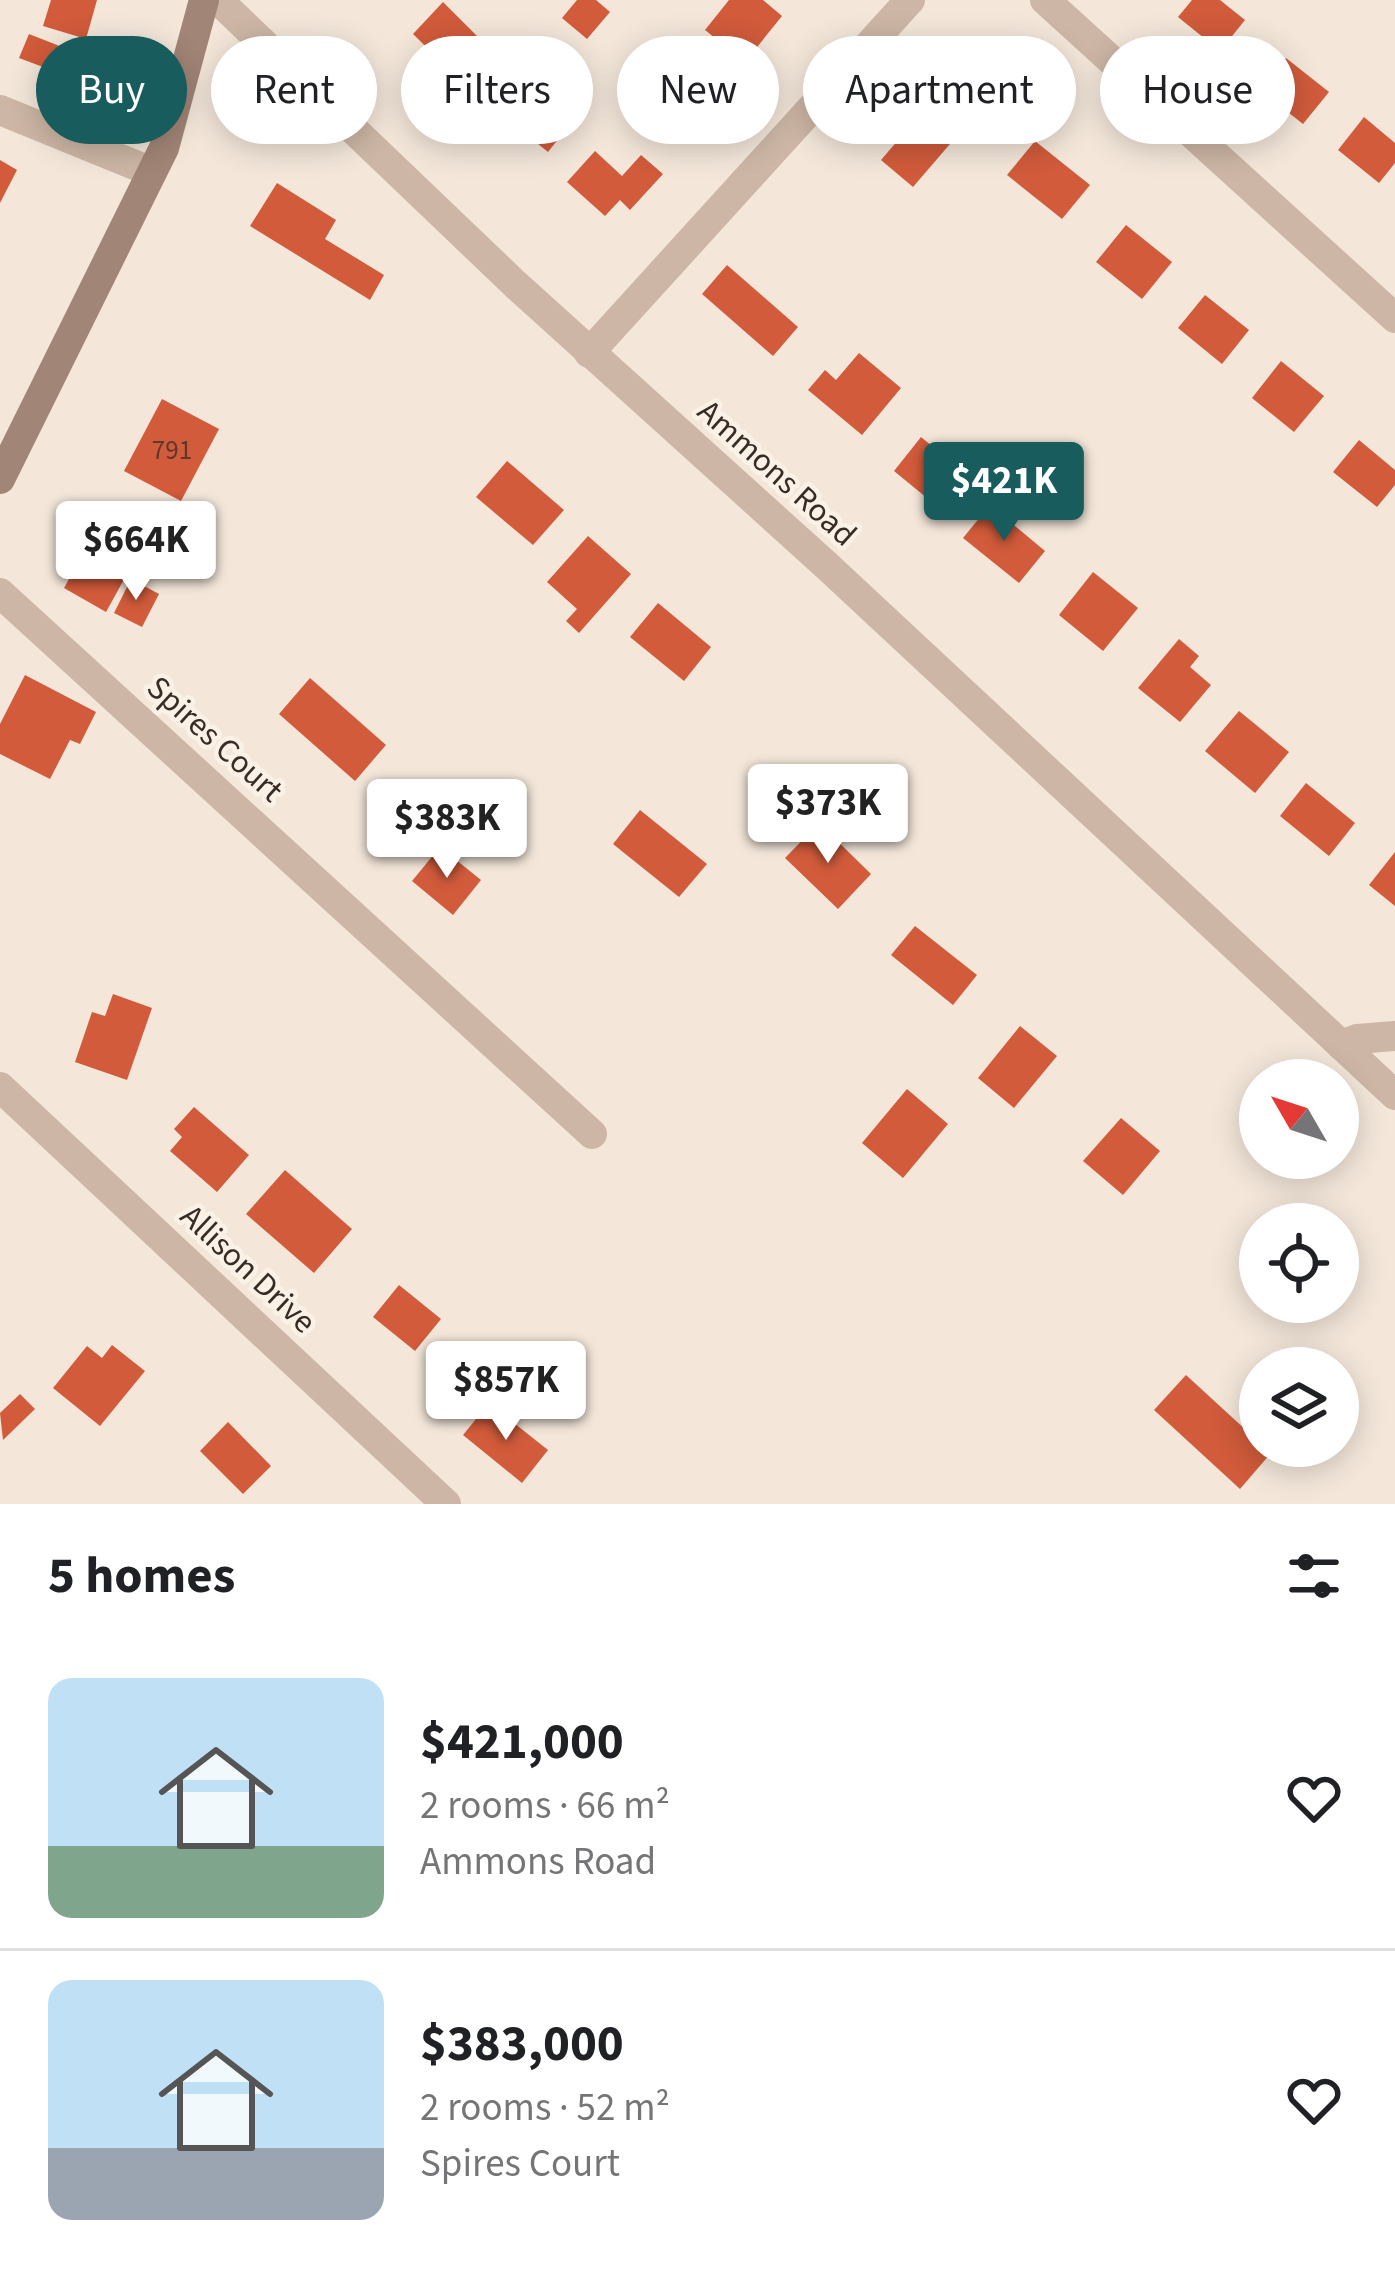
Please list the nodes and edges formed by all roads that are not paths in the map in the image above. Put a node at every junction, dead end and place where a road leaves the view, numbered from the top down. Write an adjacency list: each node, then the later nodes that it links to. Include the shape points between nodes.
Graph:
1 (204, 0): 6 (main road)
2 (218, 0): 8 (street, Ammons Road)
3 (910, 0): 8 (street)
4 (1045, 0): 7 (street)
5 (0, 110): 6 (street)
6 (152, 172): 9 (main road)
7 (1395, 318)
8 (589, 353): 12 (street, Ammons Road)
9 (0, 479)
10 (0, 593): 15 (street, Spires Court)
11 (1395, 1036): 12 (street)
12 (1341, 1045): 14 (street, Ammons Road)
13 (0, 1088): 16 (street, Allison Drive)
14 (1395, 1095)
15 (592, 1134)
16 (446, 1504)

